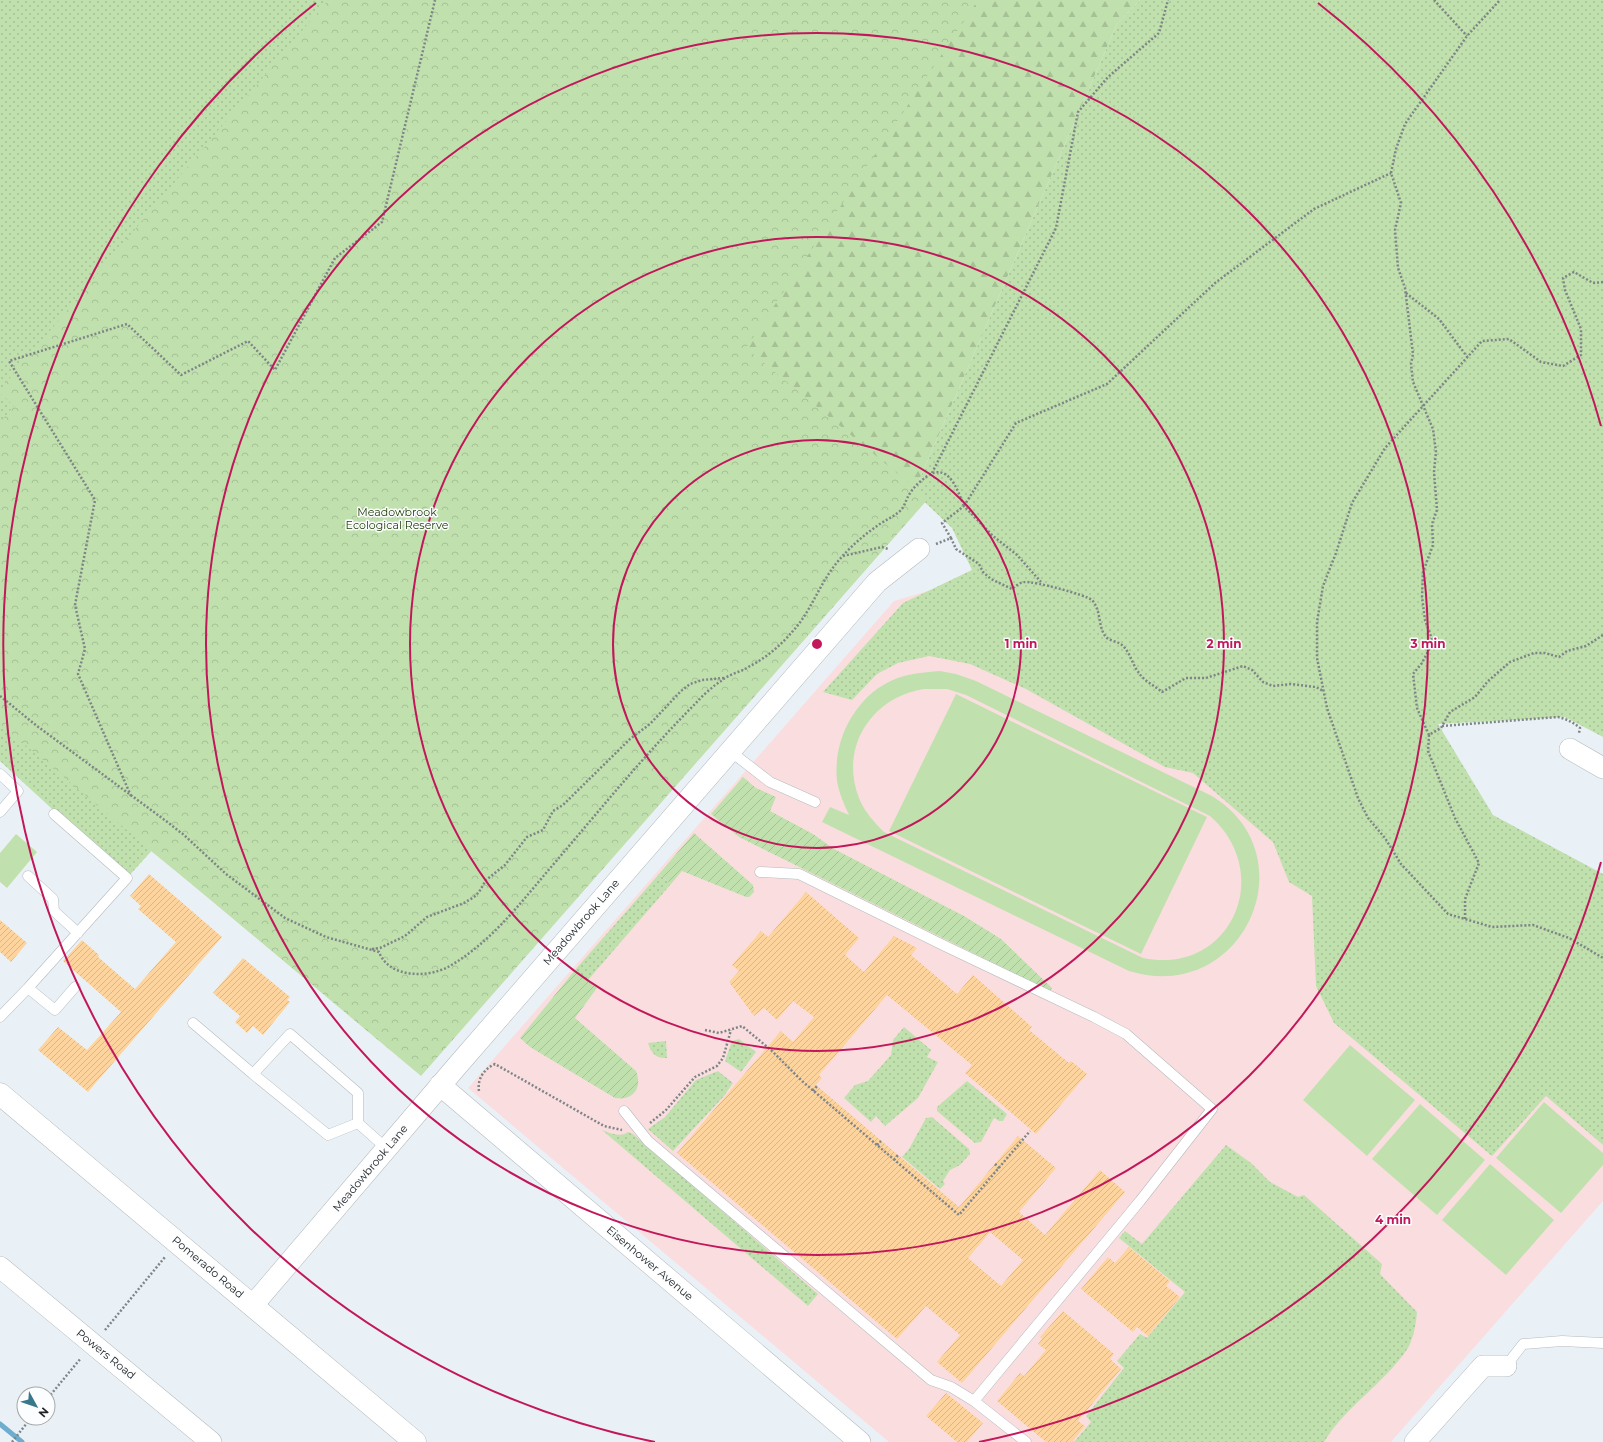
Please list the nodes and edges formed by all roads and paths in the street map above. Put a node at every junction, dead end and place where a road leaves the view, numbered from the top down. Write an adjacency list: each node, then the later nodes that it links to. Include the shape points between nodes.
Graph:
1 (435, 0): 28 (path, via 382,222 335,258 275,370 248,341 182,376 127,324 9,361 94,500 75,605 85,649 78,674)
2 (1168, 0): 11 (path, via 1159,33 1108,76 1078,112 1056,228)
3 (1434, 0): 5 (path)
4 (1500, 0): 5 (path)
5 (1467, 36): 6 (path, via 1405,124 1396,149)
6 (1392, 173): 8 (path, via 1401,203 1395,230 1398,268); 12 (path, via 1314,209 1215,282 1107,384 1016,423)
7 (1603, 282): 9 (path, via 1593,283 1574,272 1563,278 1565,290 1581,329 1581,355 1563,366 1541,362 1509,339 1482,341)
8 (1406, 293): 9 (path, via 1439,319); 10 (path, via 1413,354 1413,382)
9 (1468, 358): 10 (path)
10 (1424, 406): 20 (path, via 1385,448 1352,503 1323,586 1317,622 1316,658); 23 (path, via 1433,429 1436,452 1434,472 1437,510 1432,524 1433,545 1423,572 1422,597 1425,620 1433,642 1413,674 1417,708)
11 (932, 473): 12 (path, via 938,472 949,477 956,485); 16 (path, via 910,492 907,502 895,515 876,526)
12 (964, 506): 13 (path, via 942,524); 17 (path, via 993,536 1017,555)
13 (952, 538): 15 (path); 17 (path, via 956,549 979,564 987,576 1002,584 1012,589 1023,582)
14 (882, 547): 16 (path)
15 (918, 550): 25 (street, Meadowbrook Lane, via 876,582)
16 (842, 556): 19 (path, via 825,576 795,630 752,666)
17 (1041, 583): 20 (path, via 1076,595 1084,595 1092,600 1104,634 1125,648 1141,676 1162,692 1186,678 1197,680 1243,666 1273,686 1291,684 1316,687)
18 (1603, 635): 22 (path, via 1586,646 1567,651 1559,657 1534,653 1510,662 1488,681 1475,697 1450,712)
19 (726, 678): 36 (path, via 702,680 690,684 681,691 650,724 630,739 563,805 553,811 543,830 527,837 505,865 486,880 474,896 464,903 426,917 405,936 380,948); 36 (path, via 679,720 522,903 471,951 439,971 410,974 392,966 379,952)
20 (1323, 691): 34 (path, via 1358,798 1368,818 1386,838 1401,864 1448,914)
21 (0, 696): 28 (path)
22 (1442, 726): 23 (path); 24 (path, via 1558,717 1580,728)
23 (1429, 735): 34 (path, via 1428,751 1455,818 1479,863 1464,899)
24 (1570, 749): 26 (street)
25 (730, 751): 29 (lane, via 770,782); 45 (street, Meadowbrook Lane)
26 (1603, 768)
27 (0, 774): 30 (lane, via 18,791)
28 (132, 797): 36 (path, via 184,835 226,874 285,918 326,937)
29 (815, 802)
30 (0, 812)
31 (54, 814): 35 (lane, via 127,878)
32 (760, 872): 68 (lane, via 799,874 1094,1017 1126,1034 1212,1109)
33 (28, 876): 35 (lane, via 53,899 54,911)
34 (1465, 919): 37 (path, via 1492,927 1533,925 1569,938)
35 (78, 933): 39 (lane)
36 (372, 949)
37 (1603, 958)
38 (74, 987): 39 (lane, via 55,1010)
39 (28, 988): 40 (lane)
40 (0, 1017)
41 (193, 1023): 44 (lane)
42 (705, 1030): 43 (path, via 718,1033)
43 (731, 1030): 48 (path, via 742,1026); 52 (path, via 723,1058 717,1066 696,1077 656,1120)
44 (253, 1074): 51 (lane, via 328,1135); 51 (lane, via 290,1034 358,1093)
45 (440, 1085): 56 (street, Meadowbrook Lane); 73 (street, Eisenhower Avenue)
46 (817, 1086): 48 (path)
47 (479, 1091): 52 (path, via 479,1082 483,1074 495,1064 604,1126 616,1130)
48 (813, 1091): 55 (path)
49 (0, 1094): 61 (main road, Pomerado Road)
50 (624, 1111): 52 (lane)
51 (358, 1123): 56 (lane)
52 (638, 1129): 68 (lane, via 648,1141 931,1380 951,1387)
53 (1030, 1131): 60 (path)
54 (881, 1141): 55 (path)
55 (877, 1145): 58 (path)
56 (386, 1148): 63 (street, Meadowbrook Lane)
57 (898, 1155): 58 (path)
58 (894, 1160): 60 (path, via 959,1215)
59 (995, 1164): 60 (path)
60 (999, 1168)
61 (178, 1242): 63 (main road, Pomerado Road); 65 (path)
62 (0, 1267): 65 (street, Powers Road)
63 (253, 1305): 72 (main road, Pomerado Road)
64 (1603, 1343): 66 (lane, via 1562,1341 1523,1344)
65 (93, 1344): 67 (path); 71 (street, Powers Road)
66 (1506, 1366): 75 (street, via 1483,1366)
67 (56, 1388)
68 (974, 1401): 74 (lane)
69 (25, 1426): 70 (path)
70 (12, 1442)
71 (212, 1442)
72 (415, 1442)
73 (860, 1442)
74 (1026, 1442)
75 (1415, 1442)

